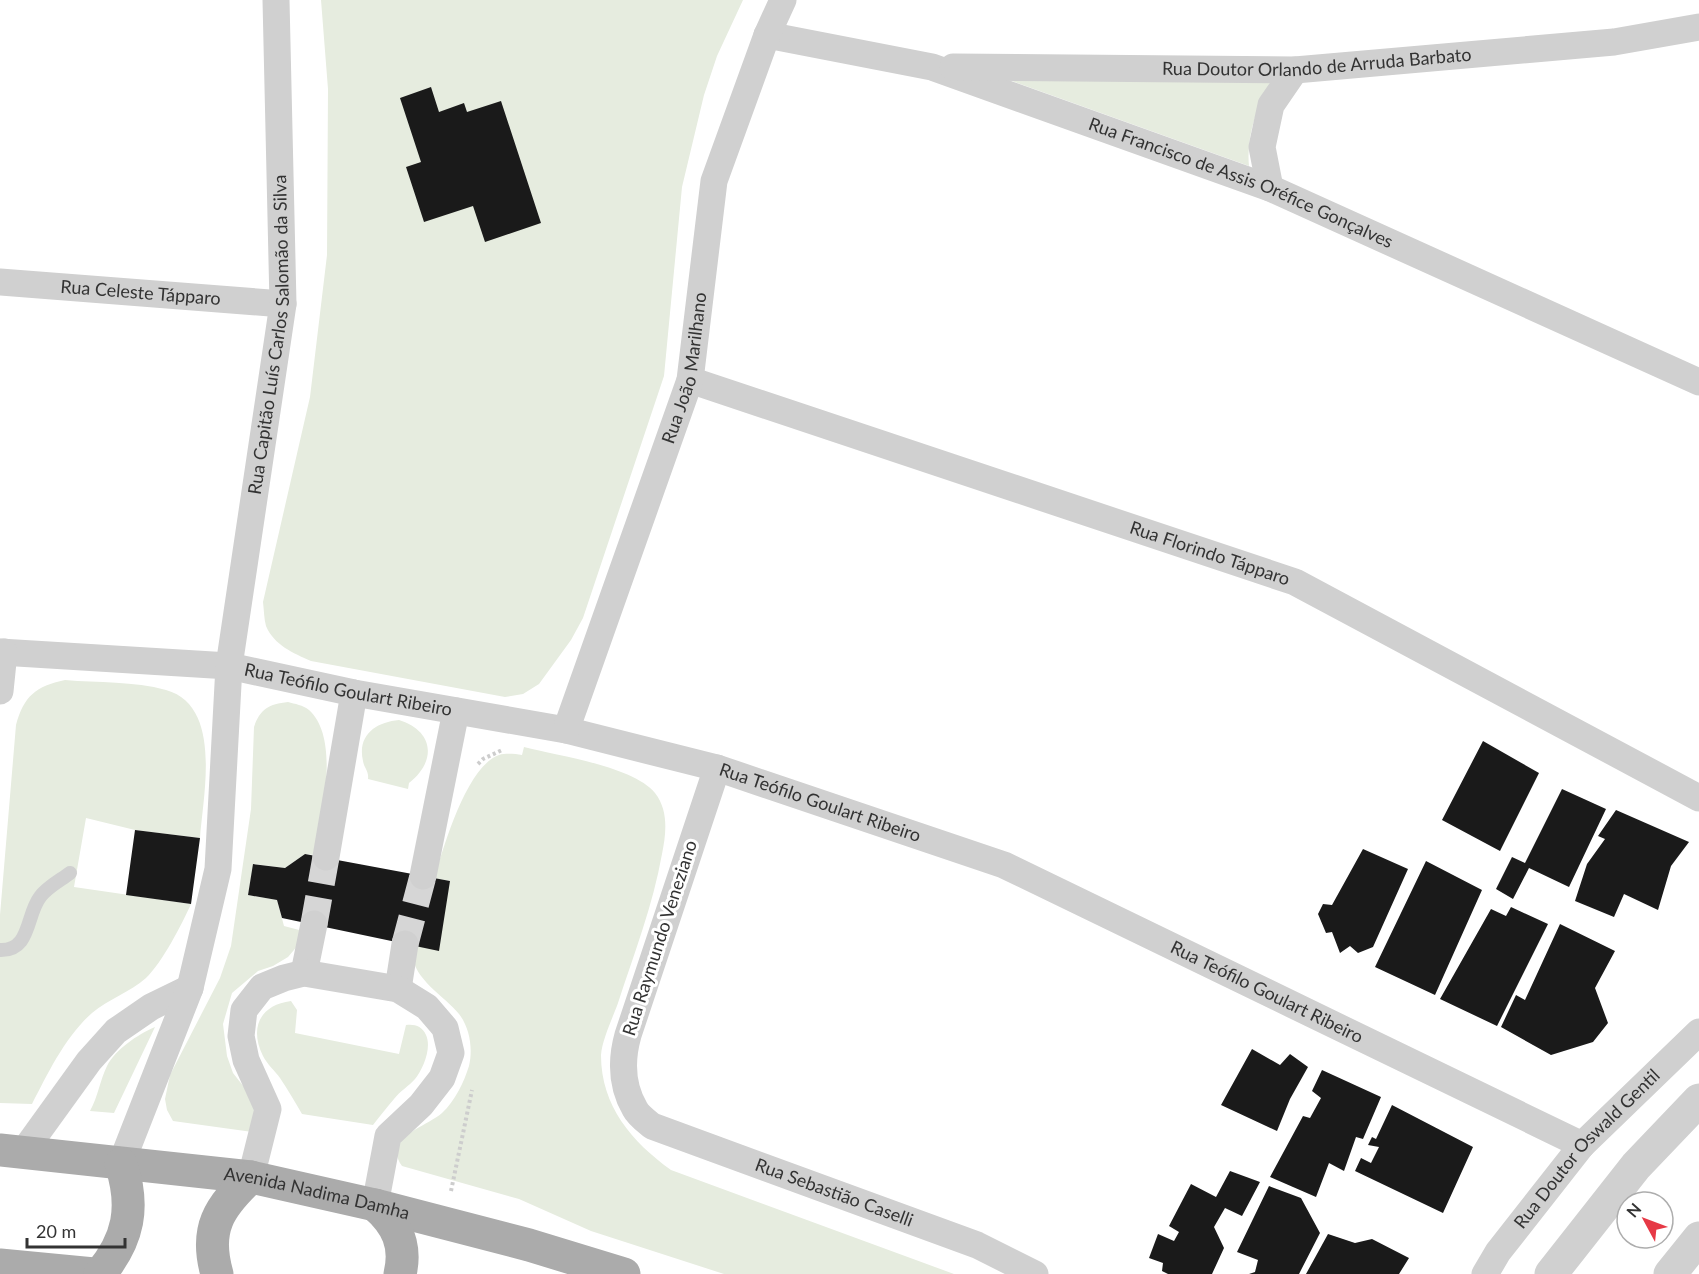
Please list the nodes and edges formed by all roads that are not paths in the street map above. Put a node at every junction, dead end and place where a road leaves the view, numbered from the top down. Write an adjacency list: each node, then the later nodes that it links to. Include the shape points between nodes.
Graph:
1 (276, 0): 9 (street, Rua Capitão Luís Carlos Salomão da Silva)
2 (783, 0): 4 (street, Rua João Marilhano)
3 (1699, 27): 6 (street, Rua Doutor Orlando de Arruda Barbato, via 1614,42)
4 (766, 35): 5 (street, Rua Francisco de Assis Oréfice Gonçalves); 10 (street, Rua João Marilhano, via 714,181)
5 (932, 67): 6 (street, Rua Doutor Orlando de Arruda Barbato); 7 (street, Rua Francisco de Assis Oréfice Gonçalves)
6 (1295, 70): 7 (street, via 1270,105 1262,147)
7 (1270, 188): 11 (street, Rua Francisco de Assis Oréfice Gonçalves)
8 (0, 282): 9 (street, Rua Celeste Tápparo)
9 (283, 304): 13 (street, Rua Capitão Luís Carlos Salomão da Silva)
10 (690, 380): 17 (street, Rua João Marilhano); 19 (street, Rua Florindo Tápparo, via 1295,582)
11 (1699, 382)
12 (2, 652): 13 (street, Rua Teófilo Goulart Ribeiro); 14 (street)
13 (229, 666): 15 (street, Rua Teófilo Goulart Ribeiro); 27 (street, Rua Capitão Luís Carlos Salomão da Silva, via 218,869)
14 (0, 691)
15 (354, 693): 16 (street, Rua Teófilo Goulart Ribeiro); 20 (street)
16 (456, 711): 17 (street, Rua Teófilo Goulart Ribeiro); 22 (street)
17 (566, 730): 18 (street, Rua Teófilo Goulart Ribeiro)
18 (717, 768): 31 (street, Rua Raymundo Veneziano, via 622,1057 624,1081); 32 (street, Rua Teófilo Goulart Ribeiro, via 1004,865)
19 (1699, 798)
20 (326, 857)
21 (70, 873): 25 (lane, via 40,896 18,946)
22 (423, 876)
23 (314, 924): 26 (street)
24 (405, 944): 28 (street)
25 (0, 950)
26 (304, 973): 28 (street); 35 (street, via 262,987 244,1010 240,1036 268,1109)
27 (190, 988): 33 (street, via 116,1031); 34 (street, Rua Capitão Luís Carlos Salomão da Silva)
28 (398, 989): 36 (street, via 427,1007 446,1028 451,1053 442,1078 421,1105 388,1136)
29 (1699, 1032): 32 (street, Rua Doutor Oswald Gentil)
30 (1699, 1100): 46 (street, via 1636,1166)
31 (635, 1110): 44 (street, Rua Sebastião Caselli, via 652,1126 977,1245)
32 (1582, 1144): 45 (street, Rua Doutor Oswald Gentil)
33 (8, 1155): 34 (main road, Avenida Nadima Damha)
34 (121, 1164): 35 (main road, Avenida Nadima Damha); 40 (main road, via 128,1192 127,1222 117,1250)
35 (251, 1177): 36 (main road, Avenida Nadima Damha); 41 (main road, via 227,1200 219,1214 212,1246)
36 (375, 1205): 42 (main road, via 397,1229 402,1245); 43 (main road, Avenida Nadima Damha)
37 (1699, 1238): 47 (street)
38 (0, 1264): 39 (main road)
39 (94, 1274)
40 (100, 1274)
41 (217, 1274)
42 (400, 1274)
43 (624, 1274)
44 (1035, 1274)
45 (1485, 1274)
46 (1551, 1274)
47 (1670, 1274)

